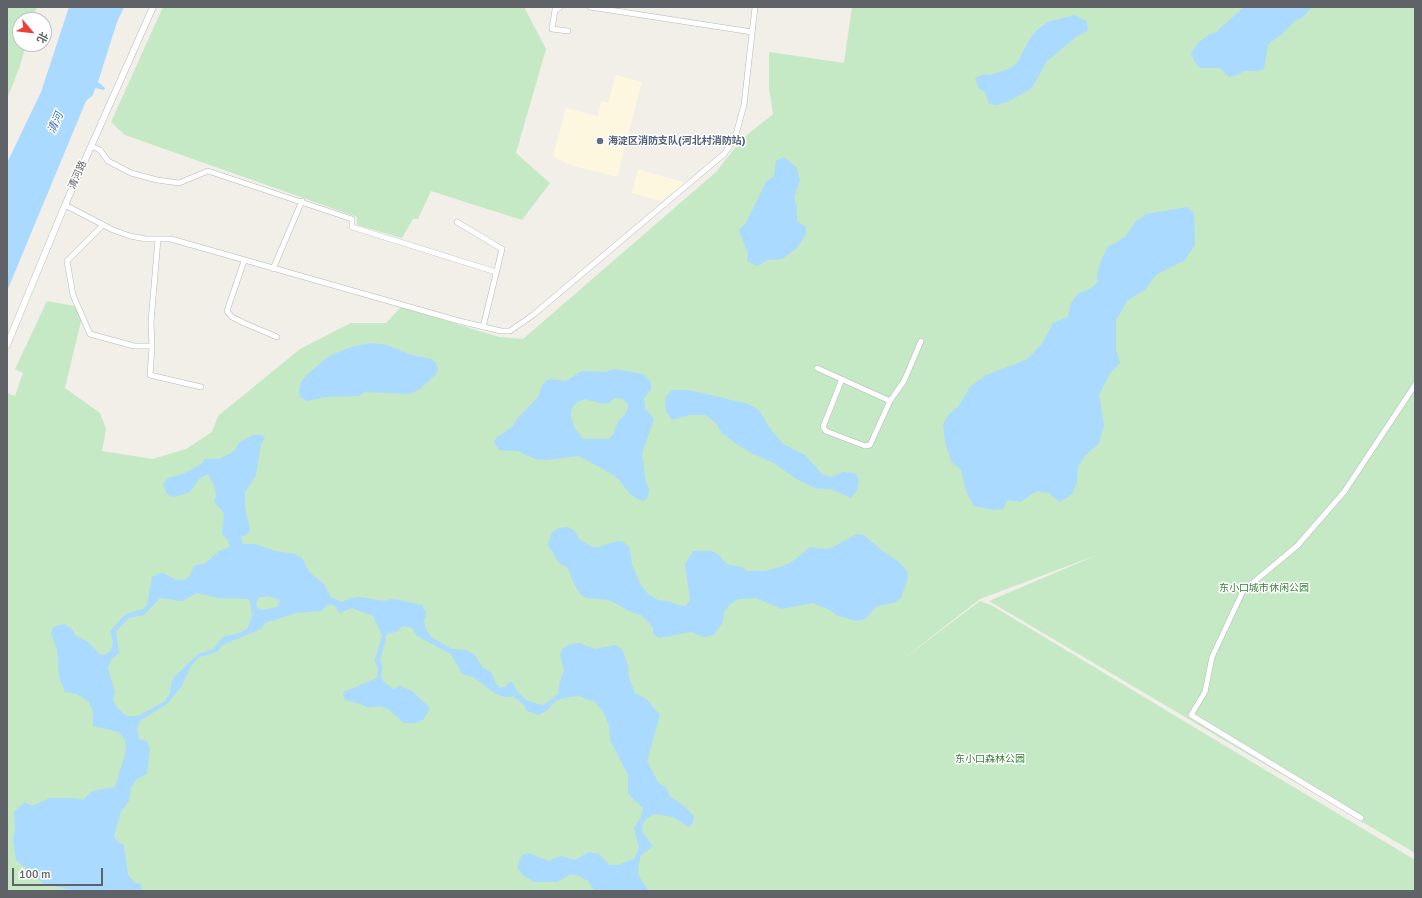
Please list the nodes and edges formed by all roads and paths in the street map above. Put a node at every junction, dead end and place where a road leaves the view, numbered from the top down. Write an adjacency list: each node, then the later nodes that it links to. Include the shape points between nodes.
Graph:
1 (153, 7): 8 (street, 清河路)
2 (560, 7): 6 (street, via 555,10 552,29)
3 (590, 7): 5 (street)
4 (755, 7): 7 (street)
5 (623, 10): 7 (street)
6 (568, 31)
7 (752, 32): 17 (street, via 744,105 735,138 724,154 533,315 510,331 501,332)
8 (91, 146): 9 (street, via 100,150 108,161 131,173 157,180 179,183 208,170); 10 (street, 清河路)
9 (302, 201): 15 (street); 16 (street, via 352,219 352,227)
10 (65, 205): 12 (street); 18 (street, 清河路)
11 (457, 222): 16 (street, via 502,249)
12 (103, 225): 13 (street, via 130,236); 22 (street, via 67,261 73,295 90,334 134,346)
13 (158, 239): 14 (street, via 171,239); 22 (street, via 151,322)
14 (244, 261): 15 (street); 19 (street, via 227,311 232,317)
15 (273, 269): 17 (street)
16 (496, 272): 17 (street)
17 (483, 327)
18 (9, 336): 21 (street, 清河路)
19 (277, 337)
20 (921, 341): 27 (street, via 904,381)
21 (7, 345)
22 (152, 346): 26 (street, via 150,375)
23 (817, 368): 24 (street)
24 (842, 379): 27 (street); 27 (street, via 823,427 826,431 865,446 870,445)
25 (1415, 385): 28 (street, via 1344,492 1296,546 1243,591 1212,657 1206,692 1191,715)
26 (201, 387)
27 (890, 402)
28 (1361, 818)

